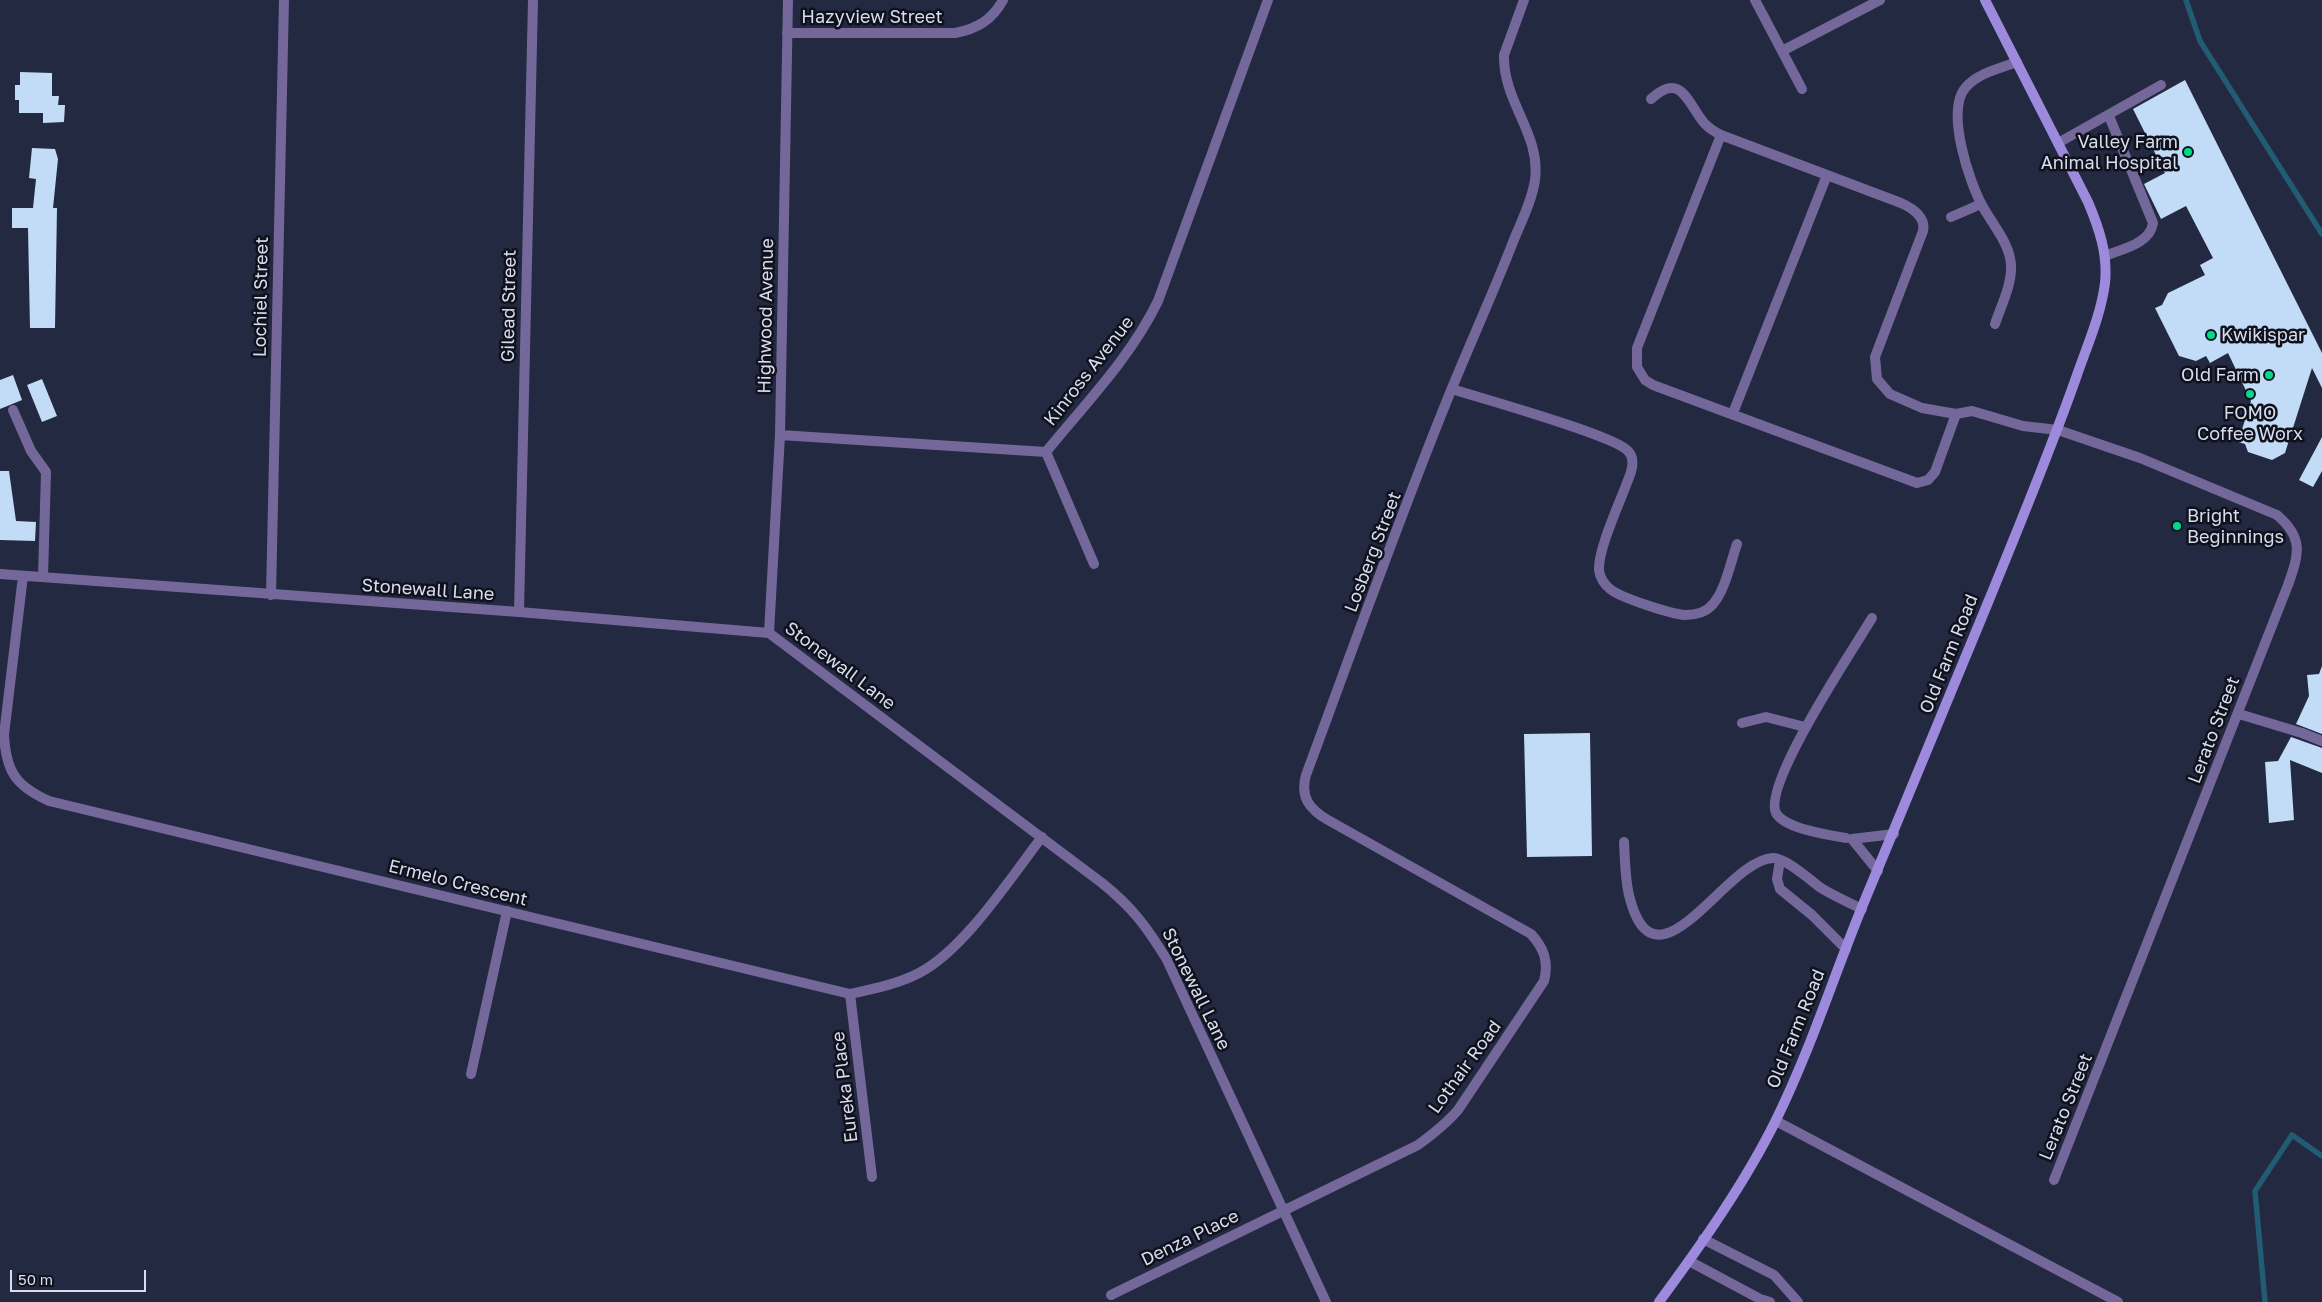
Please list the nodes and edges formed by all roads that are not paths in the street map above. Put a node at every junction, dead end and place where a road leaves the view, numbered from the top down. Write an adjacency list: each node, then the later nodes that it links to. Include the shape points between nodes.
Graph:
1 (284, 0): 36 (street, Lochiel Street)
2 (533, 0): 37 (street, Gilead Street)
3 (788, 0): 10 (street, Highwood Avenue)
4 (1003, 0): 10 (street, Hazyview Street, via 994,14 980,25 955,33)
5 (1268, 0): 30 (street, Kinross Avenue, via 1155,309 1133,345)
6 (1524, 0): 24 (street, Losberg Street, via 1504,55 1507,85 1535,156 1535,182)
7 (1755, 0): 11 (street)
8 (1880, 0): 11 (street)
9 (1985, 0): 12 (street, Old Farm Road)
10 (787, 33): 29 (street, Highwood Avenue)
11 (1782, 51): 14 (street)
12 (2017, 62): 18 (street, Old Farm Road); 20 (street, via 1974,80 1964,88 1960,100 1960,140 1968,173)
13 (2161, 85): 16 (street)
14 (1802, 89)
15 (1650, 98): 17 (street, Lerato Street, via 1661,91 1681,90 1705,124)
16 (2109, 116): 18 (street); 22 (street, via 2153,223 2151,232 2143,240)
17 (1721, 135): 19 (street, Lerato Street); 26 (street, via 1636,356 1645,380)
18 (2058, 143): 22 (street, Old Farm Road, via 2098,227)
19 (1828, 175): 26 (street); 27 (street, Lerato Street, via 1908,206 1921,219 1924,227 1874,363 1882,387 1901,400 1922,408)
20 (1981, 204): 21 (street); 23 (street, via 2006,245 2011,266)
21 (1951, 217)
22 (2105, 256): 28 (street, Old Farm Road, via 2104,286 2098,313)
23 (1995, 324)
24 (1452, 389): 31 (street, via 1603,437 1628,450 1633,463 1631,472 1600,562 1603,581 1614,592 1676,613 1687,615 1703,611 1717,597); 52 (street, Losberg Street, via 1306,775 1304,791 1306,800 1316,813 1519,926)
25 (13, 410): 35 (street, via 31,451 46,472)
26 (1733, 413): 27 (street, via 1917,483 1928,480 1935,472)
27 (1956, 414): 28 (street, Lerato Street, via 1972,411 2023,426)
28 (2058, 430): 40 (street, Lerato Street, via 2140,458 2259,506 2277,514 2289,525 2296,537 2295,564); 44 (street, Old Farm Road)
29 (780, 435): 30 (street, Kinross Avenue); 39 (street, Highwood Avenue)
30 (1046, 452): 32 (street)
31 (1736, 544)
32 (1094, 564)
33 (0, 574): 34 (street, Stonewall Lane)
34 (23, 576): 35 (street, Stonewall Lane); 51 (street, Ermelo Crescent, via 4,735 10,769 20,785 49,800)
35 (43, 577): 36 (street, Stonewall Lane)
36 (271, 595): 37 (street, Stonewall Lane)
37 (519, 612): 39 (street, Stonewall Lane)
38 (1872, 618): 42 (street)
39 (769, 633): 45 (street, Stonewall Lane)
40 (2239, 714): 43 (street); 58 (street, Lerato Street)
41 (1742, 723): 42 (street, via 1766,717)
42 (1805, 727): 46 (street, via 1777,790 1775,811 1788,823)
43 (2322, 741)
44 (1894, 834): 46 (street); 49 (street, Old Farm Road)
45 (1042, 837): 54 (street, Ermelo Crescent, via 952,949 919,973); 59 (street, Stonewall Lane, via 1124,901 1148,928 1167,960)
46 (1849, 839): 49 (street)
47 (1624, 842): 48 (street, via 1629,894 1636,915 1655,935 1669,934 1681,928 1744,871 1771,858)
48 (1780, 860): 50 (street); 53 (street, via 1777,879 1780,889)
49 (1878, 870): 50 (street, Old Farm Road)
50 (1862, 909): 53 (street, Old Farm Road)
51 (507, 911): 54 (street, Ermelo Crescent); 55 (street)
52 (1541, 946): 59 (street, Lothair Road, via 1546,965 1544,981 1446,1124 1418,1144)
53 (1846, 949): 56 (street, Old Farm Road)
54 (850, 994): 57 (street, Eureka Place)
55 (471, 1074)
56 (1776, 1122): 60 (street, Old Farm Road); 67 (street)
57 (872, 1177)
58 (2054, 1180)
59 (1283, 1210): 62 (street, Denza Place); 63 (street, Stonewall Lane)
60 (1704, 1239): 61 (street, Old Farm Road); 66 (street, via 1774,1275)
61 (1689, 1261): 64 (street, Old Farm Road); 65 (street)
62 (1111, 1295)
63 (1326, 1302)
64 (1659, 1302)
65 (1770, 1302)
66 (1798, 1302)
67 (2118, 1302)

